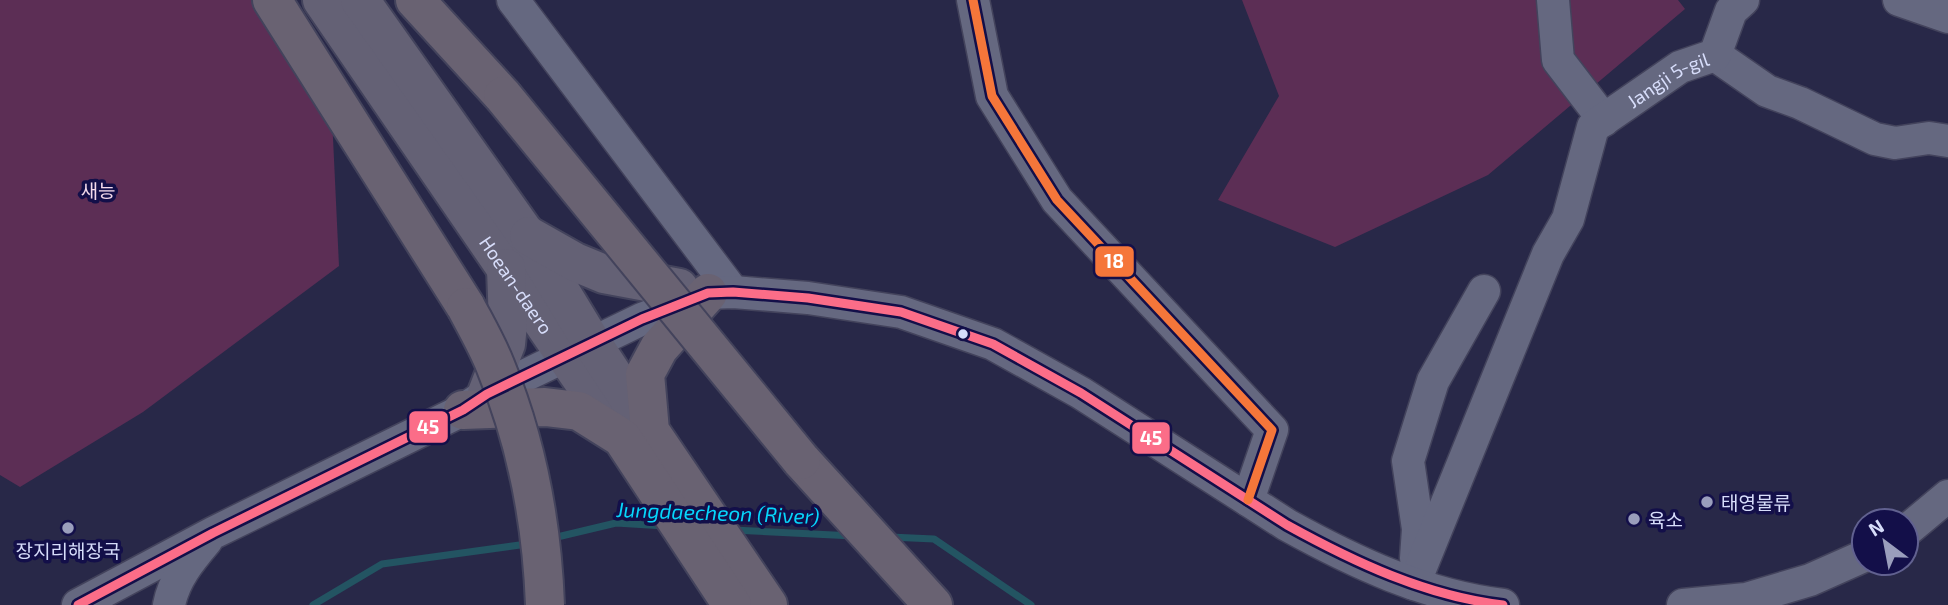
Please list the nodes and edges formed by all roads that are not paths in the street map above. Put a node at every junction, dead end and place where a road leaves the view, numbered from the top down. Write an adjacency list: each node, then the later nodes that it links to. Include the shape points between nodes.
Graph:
1 (272, 0): 31 (highway, bridge, via 466,307 495,364 524,449)
2 (322, 0): 14 (main road, Hoean-daero)
3 (360, 0): 14 (main road, Hoean-daero)
4 (415, 0): 20 (highway, bridge, via 503,96)
5 (513, 0): 16 (street)
6 (973, 0): 22 (street, via 992,96 1057,200 1272,430)
7 (1553, 0): 12 (street, via 1558,60)
8 (1743, 0): 11 (street, Jangji 5-gil, via 1731,11)
9 (1899, 0): 10 (street)
10 (1948, 17)
11 (1715, 55): 12 (street, Jangji 5-gil, via 1680,66); 13 (street, via 1767,91 1875,139)
12 (1604, 120): 26 (street, via 1593,127 1568,219 1548,254)
13 (1948, 141)
14 (516, 251): 16 (main road, via 575,262 604,274); 17 (main road, Hoean-daero); 18 (main road, via 506,344)
15 (1484, 291): 26 (street, via 1433,381 1408,461 1418,529)
16 (721, 293): 17 (street, via 642,319); 19 (highway, via 659,348 645,374); 22 (street, via 808,298 901,312 993,344 1081,393)
17 (579, 350): 18 (street); 19 (main road, Hoean-daero)
18 (475, 402): 19 (highway, via 579,411); 24 (street)
19 (636, 434): 32 (highway, Hoean-daero); 33 (highway)
20 (801, 460): 34 (highway); 35 (highway)
21 (1948, 496): 23 (street)
22 (1248, 500): 26 (street, via 1322,545)
23 (1920, 519)
24 (213, 533): 27 (street); 30 (street, via 184,568)
25 (1850, 562): 28 (street)
26 (1414, 584): 36 (street)
27 (128, 594): 29 (street)
28 (1746, 602): 37 (street)
29 (78, 605)
30 (169, 605)
31 (545, 605)
32 (732, 605)
33 (768, 605)
34 (909, 605)
35 (933, 605)
36 (1503, 605)
37 (1683, 605)

